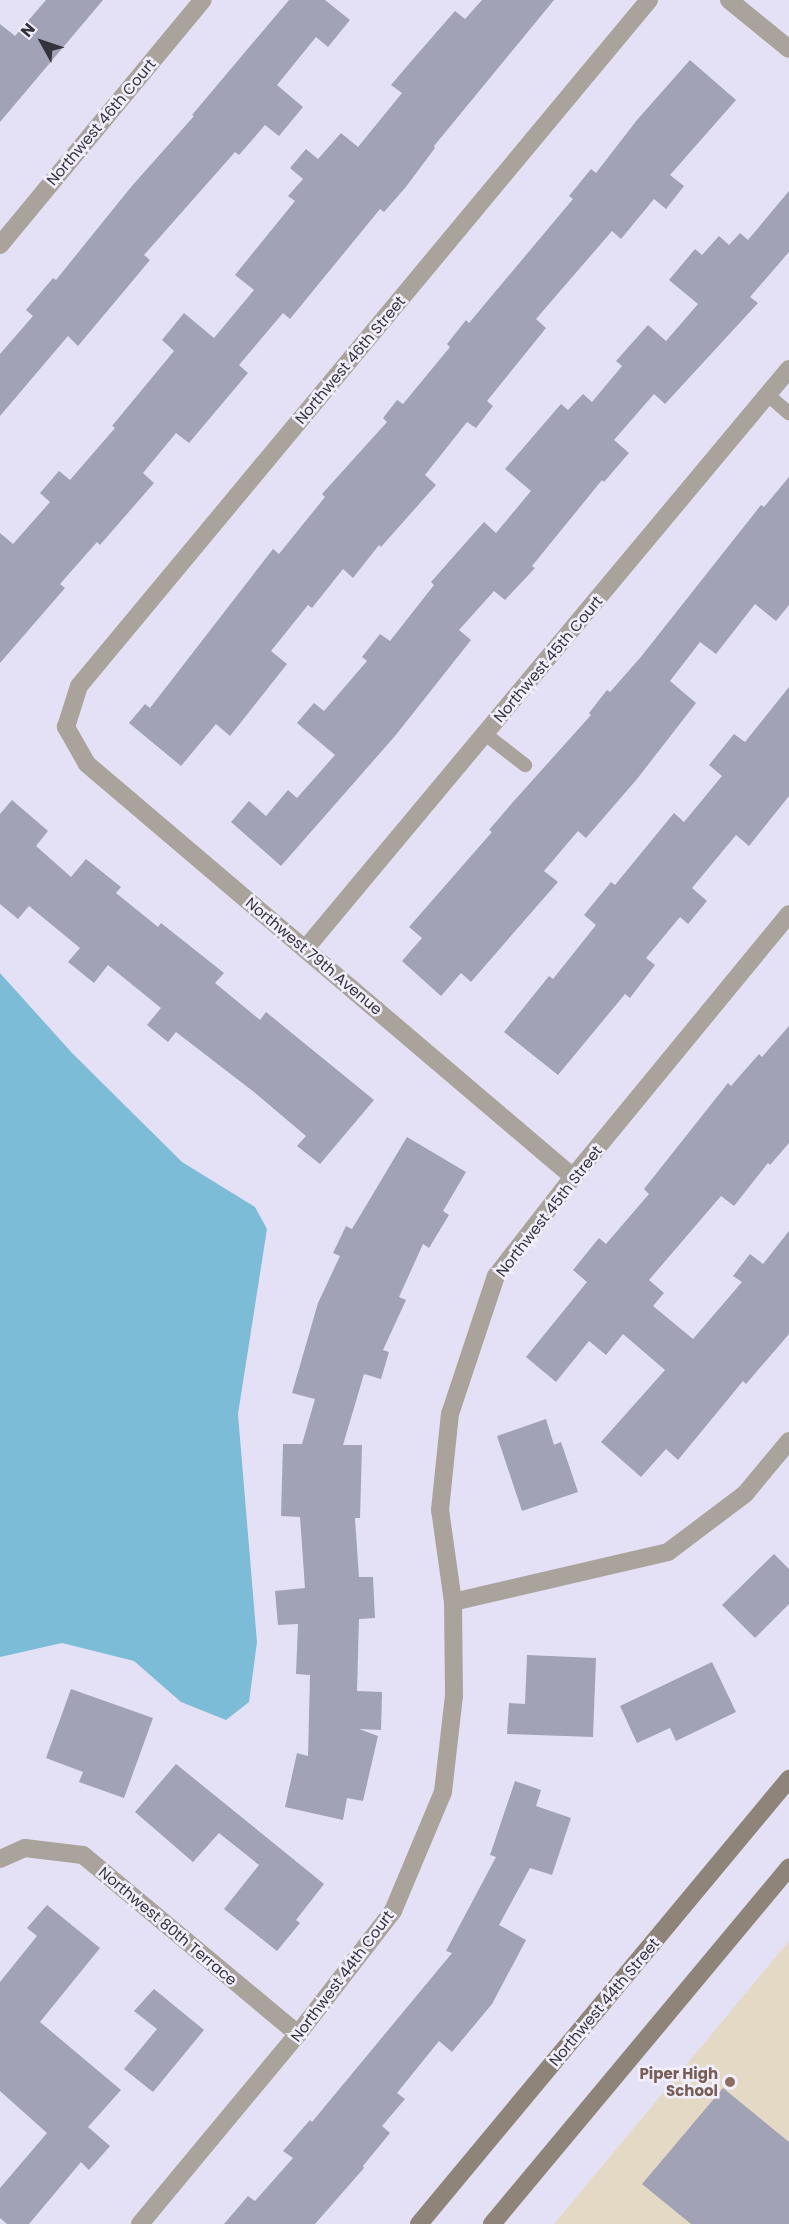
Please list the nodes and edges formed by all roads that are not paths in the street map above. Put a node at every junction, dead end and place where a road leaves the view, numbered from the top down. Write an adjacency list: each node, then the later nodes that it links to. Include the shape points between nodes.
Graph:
1 (203, 0): 5 (street, Northwest 46th Court)
2 (649, 0): 9 (street, Northwest 46th Street, via 79,686)
3 (729, 0): 4 (street)
4 (789, 49)
5 (0, 245)
6 (789, 369): 7 (street, Northwest 45th Court)
7 (768, 395): 8 (lane); 10 (street, Northwest 45th Court)
8 (789, 412)
9 (66, 727): 13 (street, Northwest 79th Avenue, via 87,764)
10 (485, 734): 11 (lane); 13 (street, Northwest 45th Court)
11 (525, 765)
12 (789, 914): 14 (street, Northwest 45th Street)
13 (306, 948): 14 (street, Northwest 79th Avenue)
14 (573, 1177): 16 (street, Northwest 45th Street, via 496,1276 450,1414 440,1510)
15 (789, 1441): 16 (street, via 745,1494 668,1552)
16 (453, 1602): 20 (street, Northwest 44th Court, via 454,1696 443,1792 393,1911)
17 (789, 1779): 22 (street, Northwest 44th Street)
18 (0, 1859): 20 (street, Northwest 80th Terrace, via 25,1848 83,1855)
19 (789, 1868): 23 (street)
20 (298, 2034): 21 (street, Northwest 44th Court)
21 (140, 2224)
22 (419, 2224)
23 (492, 2224)

